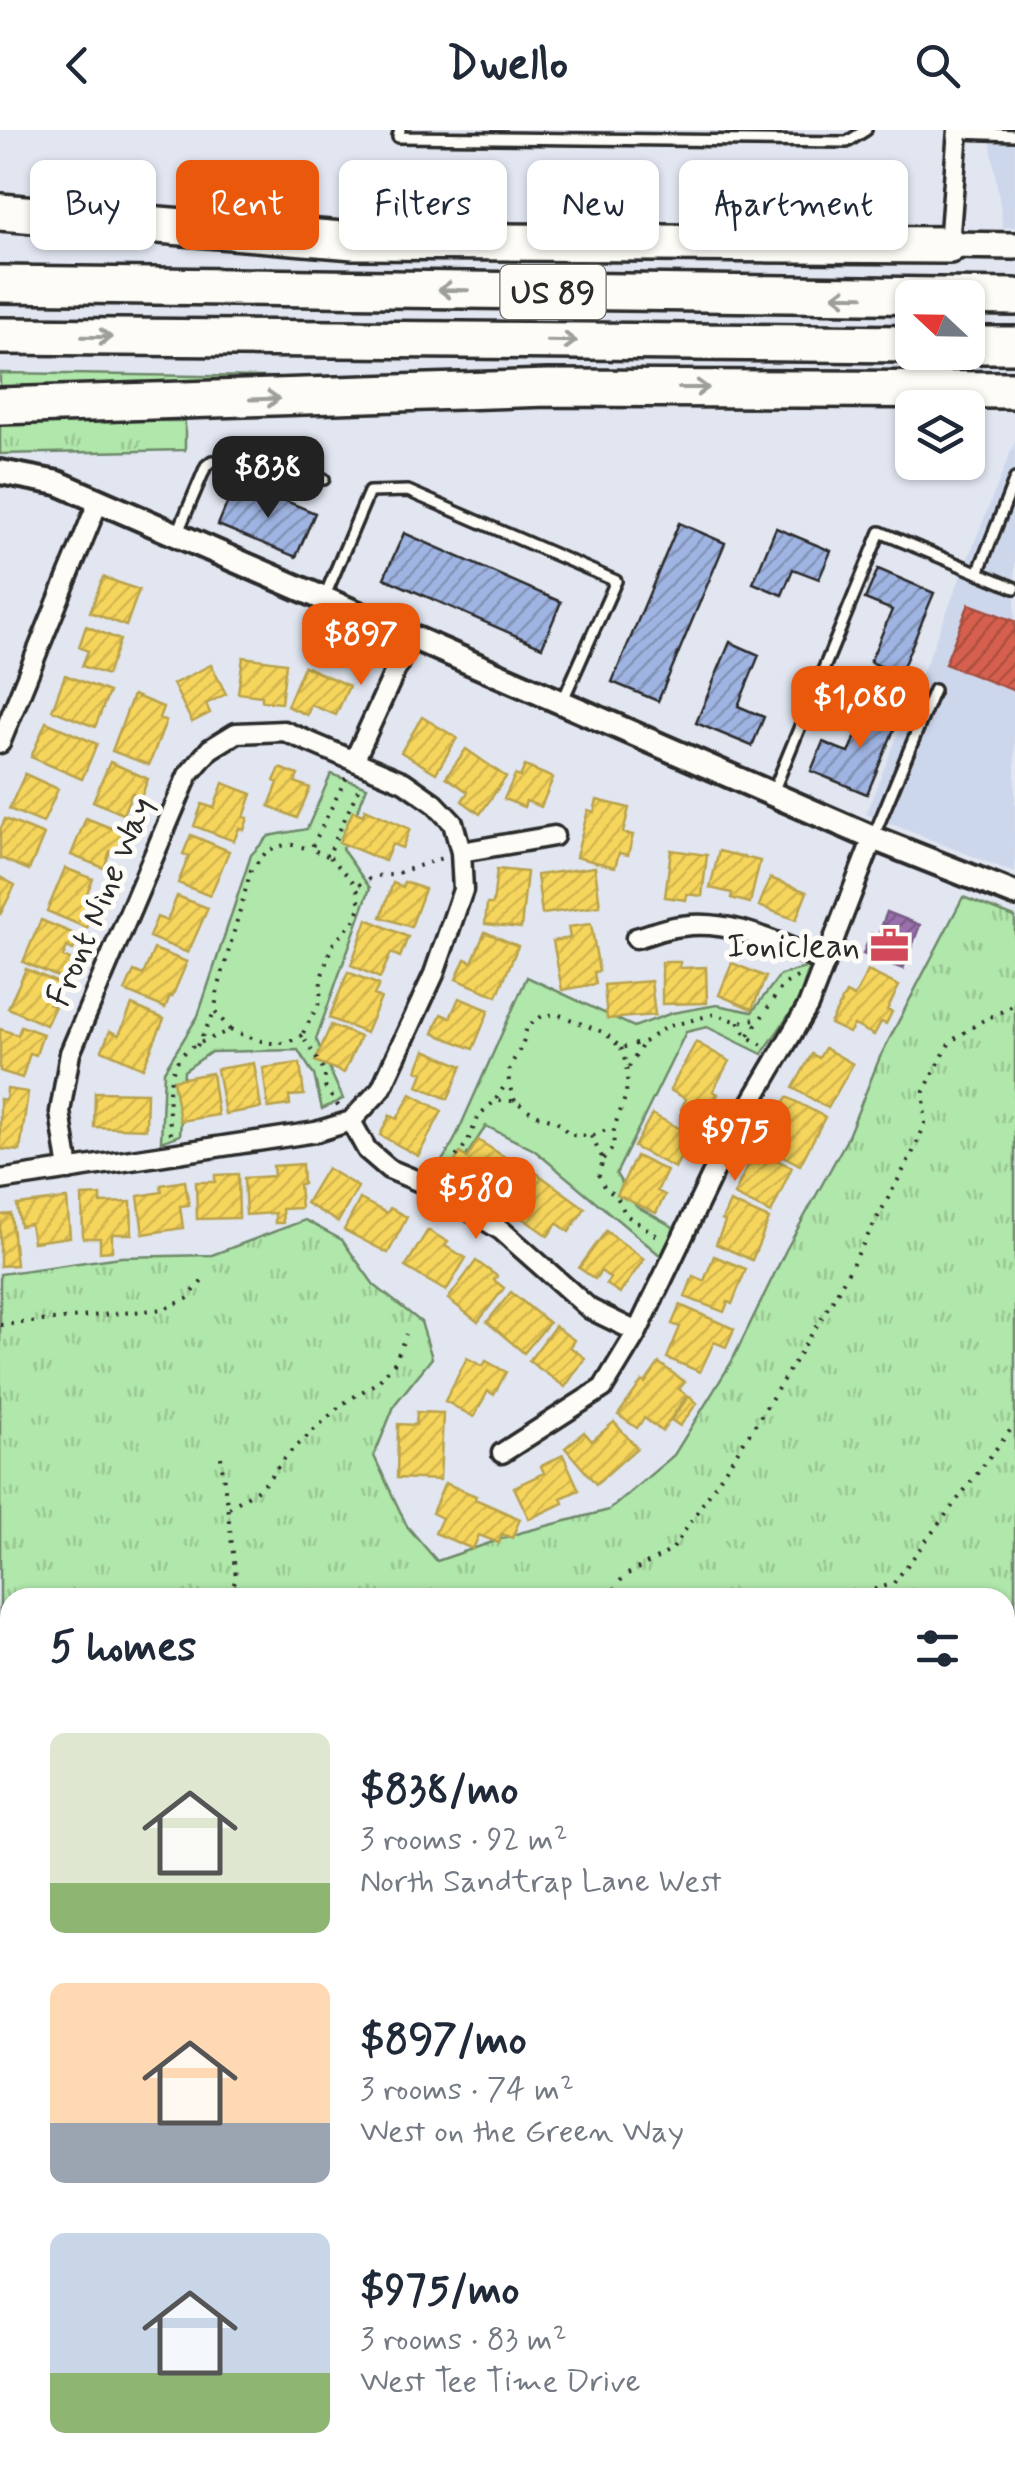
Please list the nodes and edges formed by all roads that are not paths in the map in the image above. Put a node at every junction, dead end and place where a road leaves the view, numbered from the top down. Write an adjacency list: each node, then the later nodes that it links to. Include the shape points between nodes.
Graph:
1 (400, 130): 2 (lane, via 398,137 847,142)
2 (866, 130)
3 (959, 132): 4 (lane); 7 (street)
4 (996, 132): 5 (lane)
5 (1015, 135)
6 (0, 212): 7 (highway, via 354,242)
7 (949, 245): 8 (main road)
8 (1015, 246)
9 (0, 270): 11 (highway)
10 (0, 284): 11 (highway, US 89)
11 (91, 285): 12 (highway, US 89, one-way to 11)
12 (1015, 297)
13 (0, 336): 14 (highway, US 89, one-way to 14)
14 (895, 344)
15 (985, 345): 16 (highway)
16 (1015, 345)
17 (1015, 390): 18 (highway, one-way to 17, via 548,388)
18 (0, 406)
19 (0, 472): 22 (street, via 58,483)
20 (1015, 478): 24 (lane)
21 (324, 479): 23 (lane, via 277,466 212,461)
22 (99, 500): 23 (street); 30 (street)
23 (176, 534): 26 (street)
24 (978, 572): 25 (lane); 32 (lane, via 880,532)
25 (1015, 588)
26 (324, 598): 27 (street); 29 (lane, via 369,492 408,491 616,581)
27 (411, 636): 29 (street); 31 (street)
28 (934, 690): 34 (lane)
29 (562, 702): 32 (street)
30 (0, 743)
31 (361, 764): 35 (street, Front Nine Way, via 434,803 453,823); 40 (street, Front Nine Way, via 284,731 236,733 210,749 188,775 70,1053 60,1112)
32 (772, 794): 34 (street)
33 (554, 836): 35 (street)
34 (873, 838): 36 (street); 38 (street)
35 (461, 852): 39 (street, via 463,890 434,974 380,1089)
36 (1015, 894)
37 (636, 938): 38 (street, via 710,924)
38 (825, 962): 42 (street)
39 (351, 1121): 40 (street); 42 (street, via 367,1150 389,1169 501,1230 590,1308)
40 (69, 1170): 41 (street)
41 (0, 1180)
42 (637, 1332): 43 (street, via 603,1388)
43 (502, 1453)

